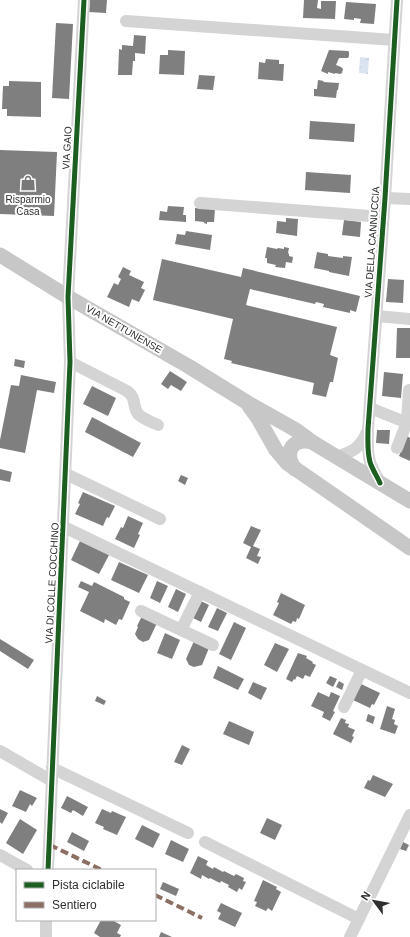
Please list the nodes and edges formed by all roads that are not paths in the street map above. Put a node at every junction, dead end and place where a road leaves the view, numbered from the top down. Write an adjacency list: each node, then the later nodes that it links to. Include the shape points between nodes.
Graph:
1 (84, 0): 10 (street, VIA GAIO)
2 (397, 0): 4 (street, VIA DELLA CANNUCCIA)
3 (126, 21): 4 (street)
4 (394, 40): 5 (street, VIA DELLA CANNUCCIA)
5 (385, 198): 6 (street); 8 (street, VIA DELLA CANNUCCIA)
6 (410, 199)
7 (200, 202): 8 (street)
8 (383, 217): 11 (street, VIA DELLA CANNUCCIA)
9 (0, 255): 10 (main road, VIA NETTUNENSE)
10 (68, 297): 13 (street, VIA DI COLLE COCCHINO); 15 (main road, VIA NETTUNENSE, via 188,366)
11 (376, 316): 12 (street); 16 (street, VIA DELLA CANNUCCIA)
12 (410, 318)
13 (70, 362): 18 (street, via 127,391 132,396 139,415); 24 (street, VIA DI COLLE COCCHINO)
14 (409, 390): 17 (street)
15 (248, 404): 20 (main road, VIA NETTUNENSE, via 296,430); 23 (main road, VIA NETTUNENSE, via 276,450)
16 (370, 408): 17 (street); 19 (street, VIA DELLA CANNUCCIA)
17 (408, 423): 21 (street)
18 (158, 425)
19 (368, 429): 22 (street, VIA DELLA CANNUCCIA, via 356,449); 25 (street, VIA DELLA CANNUCCIA, via 370,460)
20 (312, 442): 22 (main road, VIA NETTUNENSE); 23 (main road, via 299,441 293,445 289,457)
21 (397, 448)
22 (336, 456): 25 (main road, VIA NETTUNENSE)
23 (295, 468): 29 (main road, VIA NETTUNENSE)
24 (66, 474): 27 (street); 28 (street, VIA DI COLLE COCCHINO)
25 (380, 483): 26 (main road, VIA NETTUNENSE)
26 (410, 501)
27 (160, 520)
28 (64, 527): 30 (street); 38 (street, VIA DI COLLE COCCHINO)
29 (410, 548)
30 (200, 592): 32 (street); 34 (street)
31 (141, 611): 32 (street)
32 (181, 630): 33 (street)
33 (213, 645)
34 (362, 670): 35 (street); 36 (street)
35 (410, 693)
36 (344, 707)
37 (0, 751): 39 (street)
38 (52, 768): 39 (street, VIA DI COLLE COCCHINO); 41 (street)
39 (52, 781): 45 (street, VIA DI COLLE COCCHINO)
40 (410, 815): 46 (street)
41 (188, 833)
42 (205, 842): 46 (street)
43 (0, 855): 44 (street)
44 (25, 869)
45 (48, 869)
46 (358, 919): 49 (street)
47 (46, 921): 48 (street)
48 (46, 937)
49 (350, 937)

